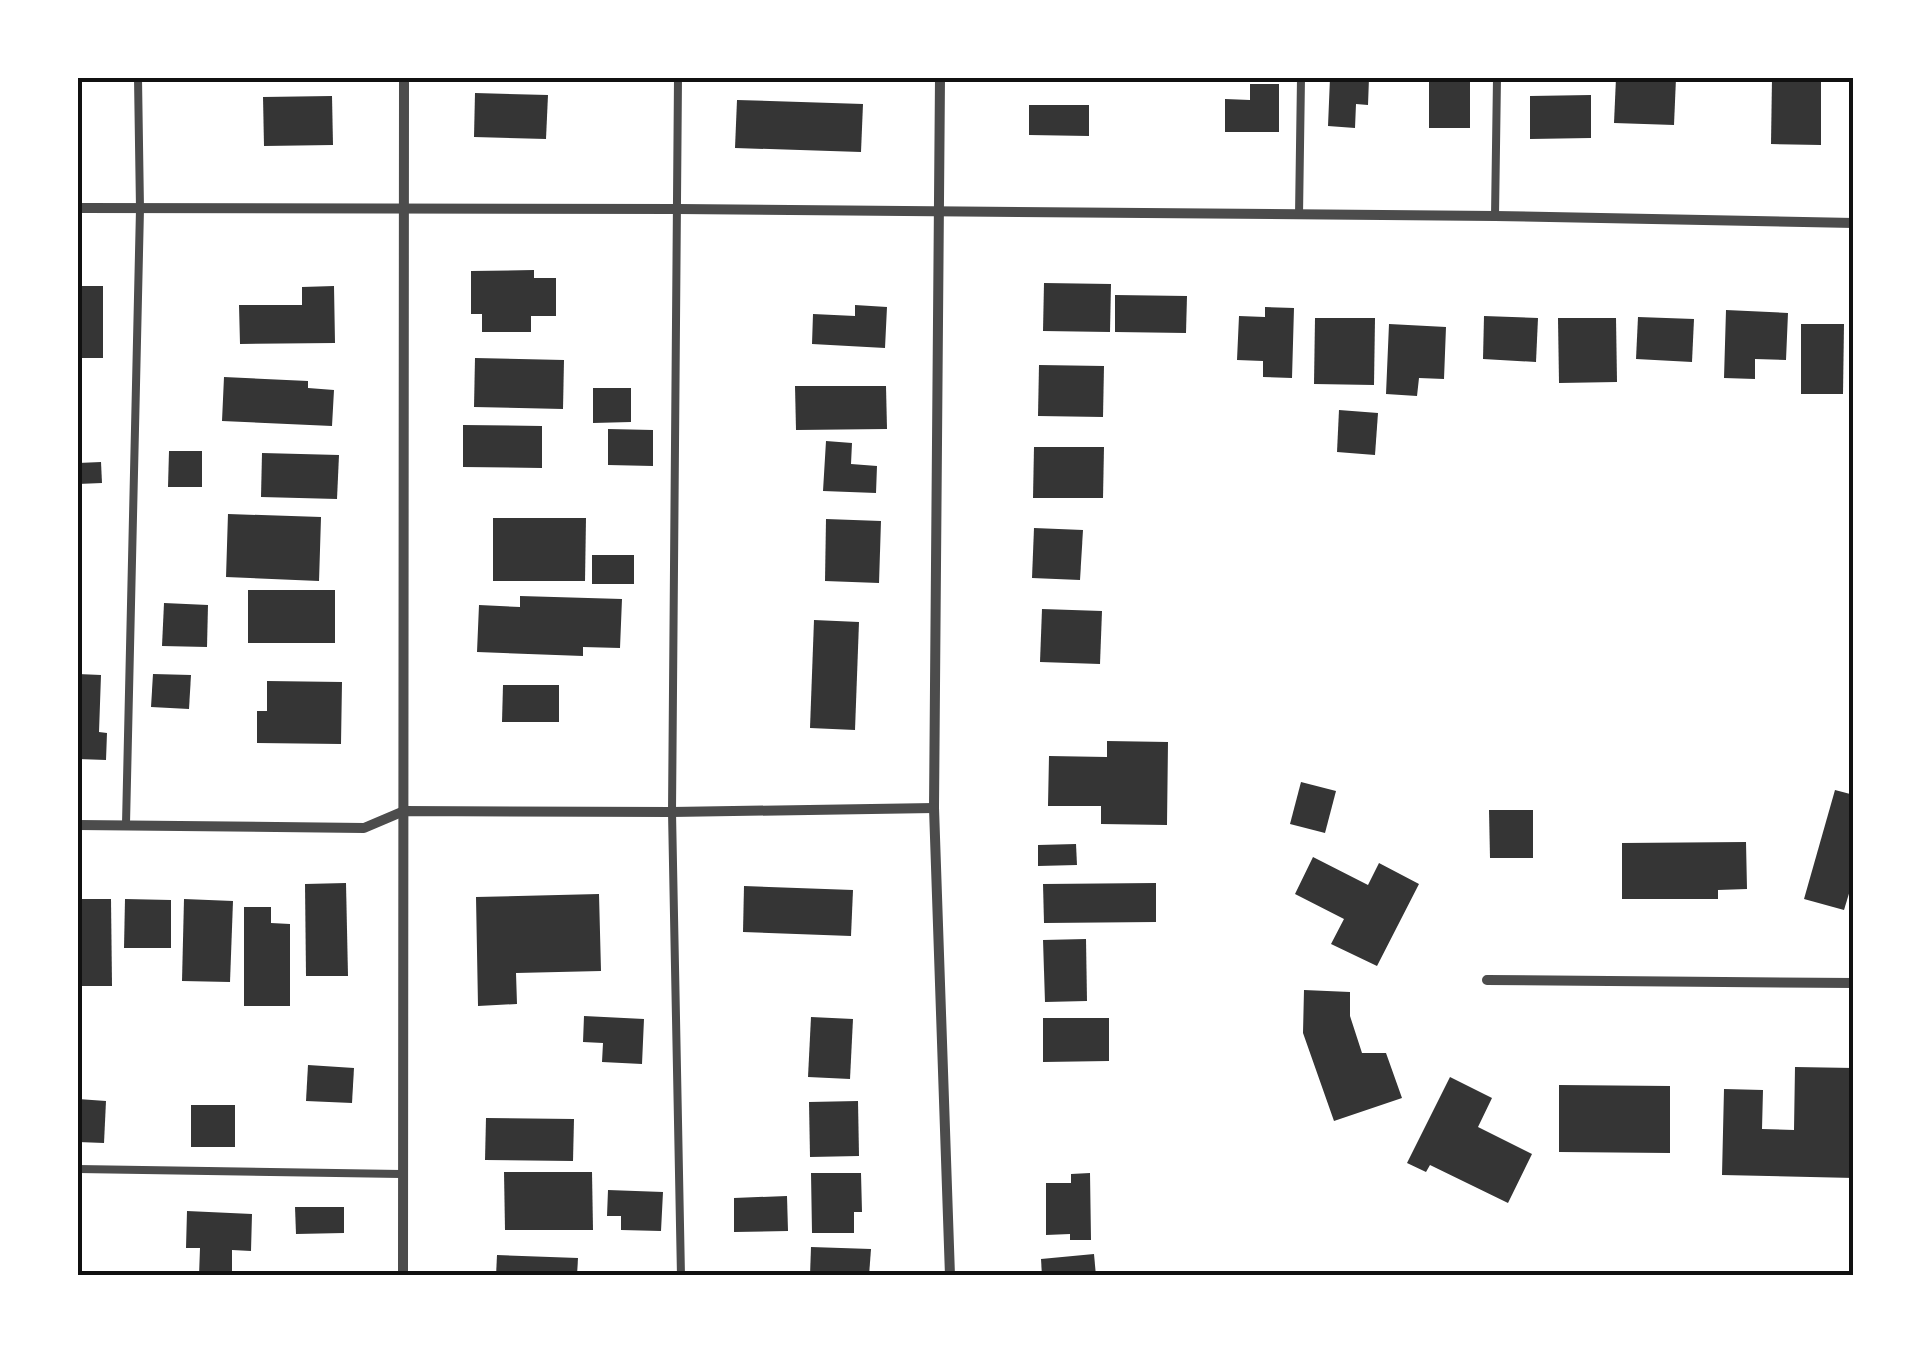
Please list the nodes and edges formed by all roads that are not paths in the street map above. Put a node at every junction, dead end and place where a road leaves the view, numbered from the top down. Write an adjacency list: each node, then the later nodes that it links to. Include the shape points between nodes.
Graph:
1 (138, 78): 10 (lane)
2 (404, 78): 8 (street)
3 (678, 78): 9 (lane)
4 (940, 78): 11 (street)
5 (1301, 78): 12 (lane)
6 (1497, 78): 13 (lane)
7 (78, 208): 10 (street)
8 (404, 208): 9 (street); 10 (street); 16 (street)
9 (678, 209): 11 (street); 17 (lane)
10 (140, 210): 18 (lane)
11 (939, 212): 12 (street); 15 (street)
12 (1299, 215): 13 (street)
13 (1495, 216): 14 (street)
14 (1854, 223)
15 (934, 808): 17 (street); 26 (street)
16 (404, 811): 17 (street); 18 (street, via 364,828); 23 (street)
17 (672, 812): 25 (lane)
18 (126, 824): 19 (street)
19 (78, 825)
20 (1487, 980): 21 (street)
21 (1854, 983)
22 (78, 1169): 23 (lane)
23 (401, 1174): 24 (street)
24 (403, 1276)
25 (681, 1276)
26 (950, 1276)

